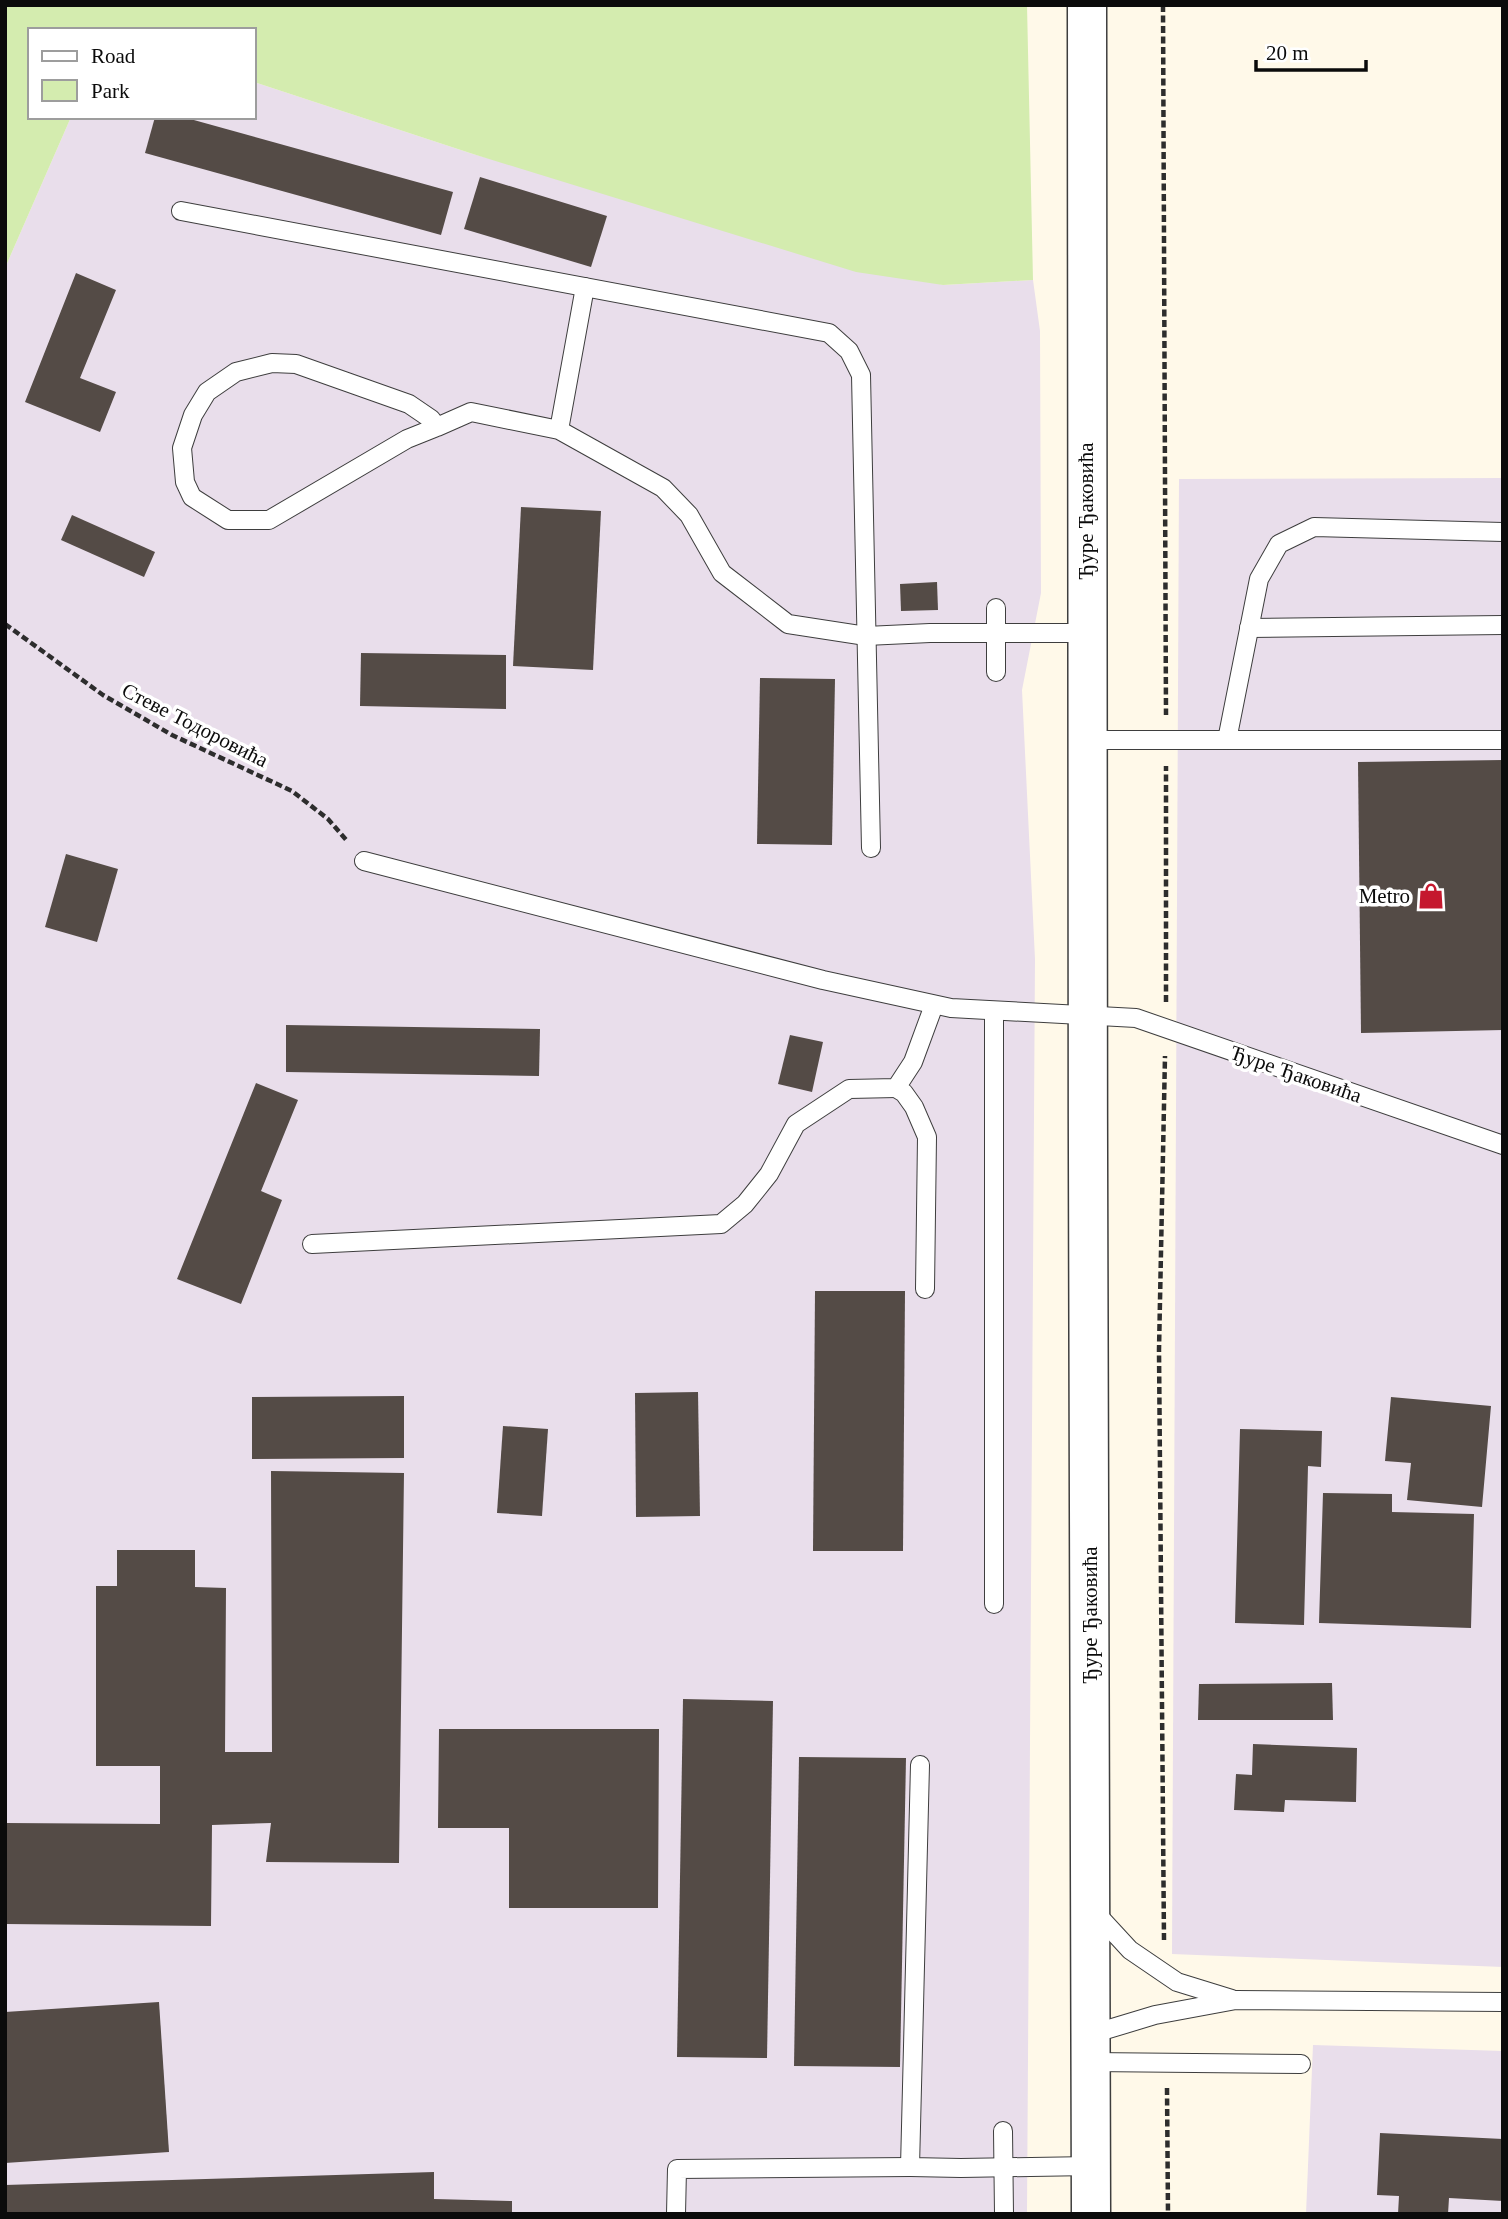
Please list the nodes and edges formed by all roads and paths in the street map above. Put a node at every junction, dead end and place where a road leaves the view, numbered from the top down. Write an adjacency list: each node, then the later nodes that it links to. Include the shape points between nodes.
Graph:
1 (1087, 5): 12 (street, Ђуре Ђаковића)
2 (1163, 5): 17 (path)
3 (181, 211): 4 (lane)
4 (585, 287): 6 (lane); 14 (lane, via 829,333 849,351 861,375)
5 (437, 427): 5 (lane, via 407,439 269,520 228,520 192,497 185,482 182,448 207,392 236,372 272,363 296,364 409,404); 6 (lane, via 471,412)
6 (559, 430): 14 (lane, via 663,488 689,515 722,573 788,624)
7 (1503, 532): 11 (lane, via 1314,527 1279,544 1259,579)
8 (996, 608): 13 (lane)
9 (5, 624): 21 (path, Стеве Тодоровића, via 103,695 173,735 292,791 327,819)
10 (1503, 625): 11 (lane)
11 (1249, 628): 18 (lane)
12 (1086, 632): 13 (lane); 16 (street, Ђуре Ђаковића)
13 (996, 633): 14 (lane); 15 (lane)
14 (866, 636): 20 (lane)
15 (996, 672)
16 (1085, 740): 17 (lane); 24 (street, Ђуре Ђаковића)
17 (1166, 740): 18 (lane); 25 (path)
18 (1227, 740): 19 (lane)
19 (1503, 740)
20 (870, 848)
21 (364, 861): 22 (lane, via 823,980)
22 (934, 1004): 23 (lane); 26 (lane, via 913,1062)
23 (994, 1011): 24 (lane); 30 (lane)
24 (1088, 1017): 25 (lane, Ђуре Ђаковића, via 1136,1018); 32 (street, Ђуре Ђаковића)
25 (1166, 1029): 27 (lane, Ђуре Ђаковића); 33 (path, via 1159,1350)
26 (896, 1088): 28 (lane, via 849,1088 796,1124 769,1174 721,1224); 29 (lane, via 914,1107 927,1137)
27 (1503, 1145)
28 (312, 1244)
29 (925, 1289)
30 (994, 1604)
31 (920, 1765): 41 (lane)
32 (1090, 1907): 33 (lane, via 1130,1950); 36 (street, Ђуре Ђаковића)
33 (1165, 1973): 34 (lane, via 1177,1982)
34 (1236, 2000): 35 (lane); 36 (lane, via 1155,2015)
35 (1503, 2002)
36 (1091, 2048): 37 (lane); 40 (street, Ђуре Ђаковића)
37 (1166, 2062): 38 (lane); 46 (path)
38 (1301, 2064)
39 (1003, 2131): 42 (lane)
40 (1091, 2166): 42 (lane); 45 (street, Ђуре Ђаковића)
41 (910, 2167): 42 (lane); 43 (lane, via 677,2169)
42 (1004, 2168): 44 (lane)
43 (676, 2214)
44 (1004, 2214)
45 (1091, 2214)
46 (1168, 2214)

